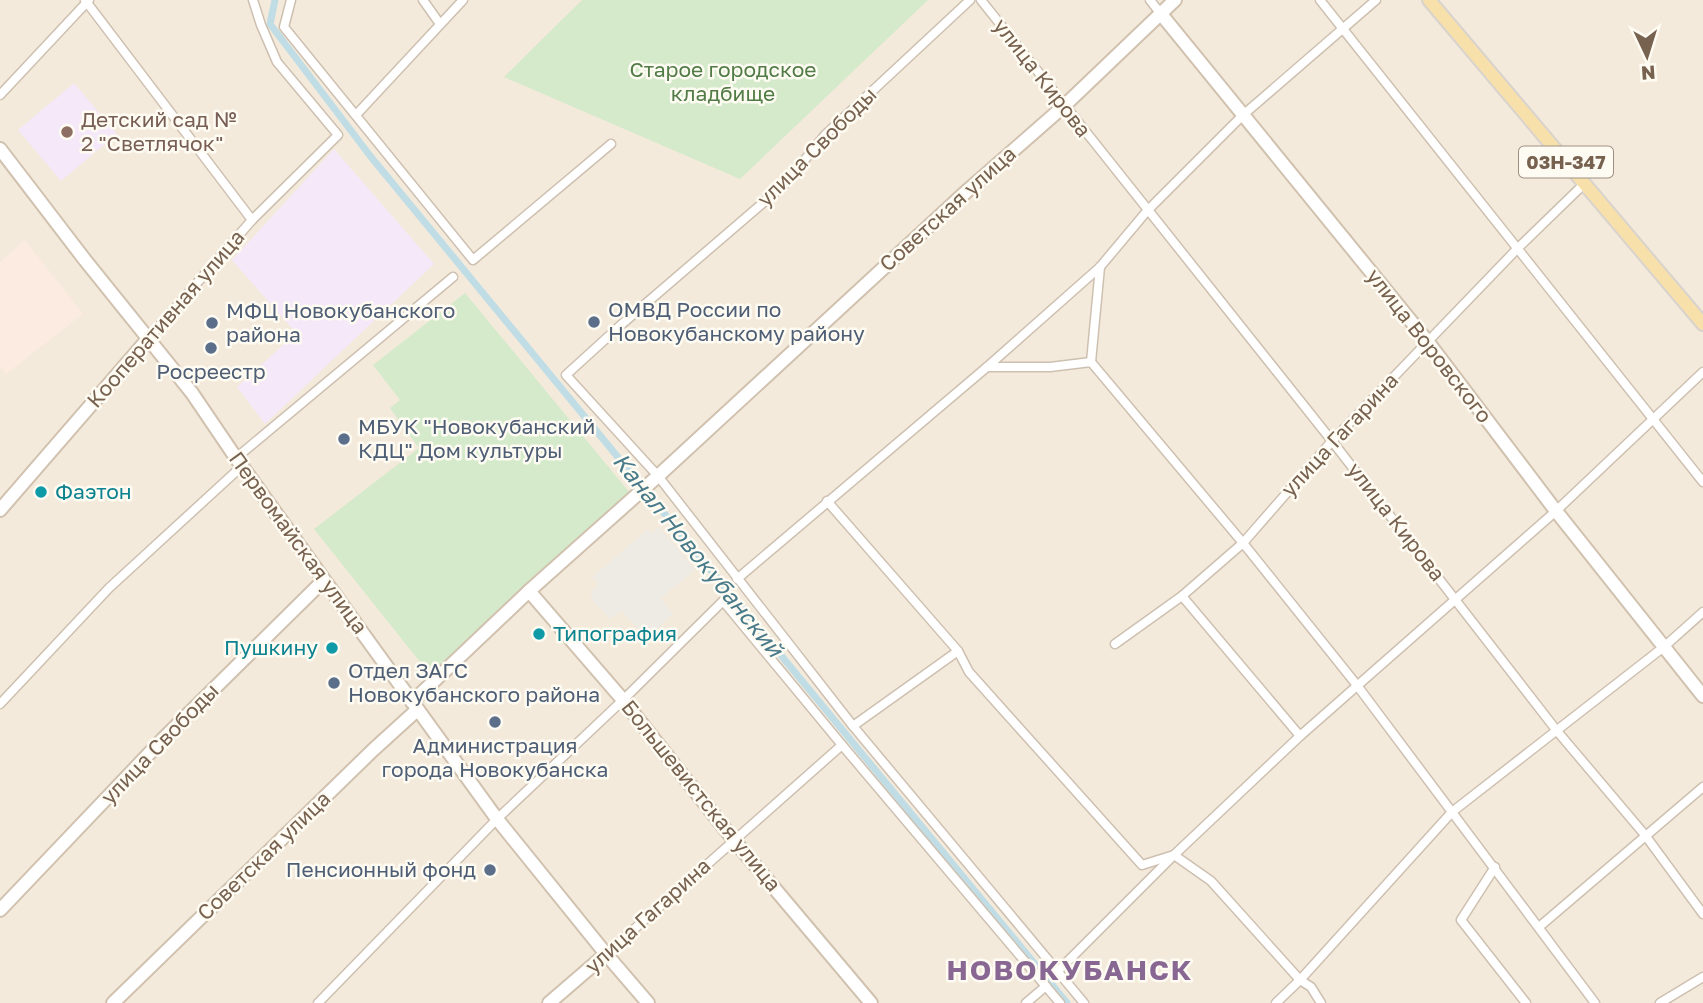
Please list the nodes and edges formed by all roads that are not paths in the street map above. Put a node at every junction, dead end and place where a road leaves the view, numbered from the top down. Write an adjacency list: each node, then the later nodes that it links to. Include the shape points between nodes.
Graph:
1 (253, 0): 24 (street, Кооперативная улица, via 277,62 338,135)
2 (290, 0): 18 (street, via 285,27)
3 (423, 0): 14 (street)
4 (463, 0): 14 (street)
5 (970, 0): 37 (street, улица Свободы, via 825,135 785,184 566,375)
6 (981, 0): 17 (street, улица Кирова)
7 (1150, 0): 13 (street, улица Воровского)
8 (1175, 0): 13 (main road, Советская улица)
9 (1320, 0): 15 (street)
10 (1376, 0): 15 (street)
11 (1429, 0): 22 (main road, 03Н-347)
12 (87, 1): 16 (street); 24 (street)
13 (1161, 14): 17 (main road, Советская улица); 19 (main road, улица Воровского)
14 (440, 24): 18 (street)
15 (1344, 28): 19 (street); 25 (street)
16 (0, 95)
17 (1064, 106): 23 (street, улица Кирова); 37 (main road, Советская улица)
18 (356, 115): 20 (street, via 473,260)
19 (1242, 115): 23 (street); 30 (main road, улица Воровского)
20 (611, 144)
21 (0, 149): 29 (main road, Первомайская улица)
22 (1585, 184): 25 (street, улица Гагарина); 28 (main road, 03Н-347)
23 (1147, 211): 26 (street); 35 (street, улица Кирова)
24 (252, 220): 29 (street, Кооперативная улица)
25 (1517, 249): 30 (street, улица Гагарина); 34 (street)
26 (1100, 267): 31 (street); 32 (street)
27 (453, 277): 36 (street)
28 (1703, 324)
29 (148, 339): 36 (main road, Первомайская улица); 40 (main road, Кооперативная улица)
30 (1428, 342): 35 (street, улица Гагарина); 41 (main road, улица Воровского)
31 (1091, 362): 32 (street); 42 (street)
32 (987, 367): 39 (street)
33 (1703, 372): 34 (street)
34 (1653, 419): 38 (street); 41 (street)
35 (1332, 441): 42 (street, улица Гагарина); 47 (street, улица Кирова)
36 (239, 462): 44 (main road, Первомайская улица); 55 (street, via 109,588)
37 (658, 476): 43 (street); 45 (main road, Советская улица)
38 (1703, 482)
39 (827, 501): 43 (street); 51 (street)
40 (0, 510)
41 (1556, 511): 47 (street); 50 (main road, улица Воровского)
42 (1243, 543): 46 (street, улица Гагарина); 52 (street)
43 (737, 579): 57 (street)
44 (324, 580): 56 (main road, Первомайская улица); 68 (main road, улица Свободы)
45 (529, 591): 54 (main road, Большевистская улица); 56 (main road, Советская улица)
46 (1182, 596): 49 (street, улица Гагарина); 59 (street)
47 (1457, 600): 52 (street); 58 (street, улица Кирова)
48 (1703, 612): 50 (street)
49 (1115, 644)
50 (1665, 646): 53 (main road, улица Воровского); 58 (street)
51 (958, 652): 57 (street); 66 (street, via 969,671 1143,865)
52 (1356, 684): 59 (street); 62 (street)
53 (1703, 696)
54 (623, 700): 60 (street, via 723,601); 63 (street); 65 (main road, Большевистская улица)
55 (0, 704)
56 (414, 706): 63 (main road, Первомайская улица); 76 (main road, Советская улица)
57 (853, 726): 72 (street)
58 (1557, 731): 62 (street); 64 (street, улица Кирова)
59 (1300, 736): 66 (street)
60 (842, 745): 65 (street, улица Гагарина); 75 (street)
61 (1703, 787): 64 (street)
62 (1452, 812): 67 (street); 74 (street)
63 (497, 819): 71 (main road, Первомайская улица); 77 (street)
64 (1645, 835): 69 (street, улица Кирова); 70 (street)
65 (733, 839): 71 (street, улица Гагарина); 80 (main road, Большевистская улица)
66 (1174, 855): 72 (street); 74 (street, via 1211,881)
67 (1495, 867): 70 (street); 86 (street, via 1461,920)
68 (0, 910)
69 (1703, 914)
70 (1539, 927): 87 (street)
71 (606, 954): 78 (main road, улица Гагарина); 79 (main road, Первомайская улица)
72 (1057, 972): 83 (street)
73 (1703, 977): 88 (street)
74 (1300, 980): 84 (street); 85 (street, via 1311,986)
75 (1046, 986): 81 (street); 82 (street)
76 (113, 1003)
77 (318, 1003)
78 (549, 1003)
79 (648, 1003)
80 (871, 1003)
81 (1026, 1003)
82 (1060, 1003)
83 (1084, 1003)
84 (1276, 1003)
85 (1321, 1003)
86 (1526, 1003)
87 (1595, 1003)
88 (1660, 1003)

